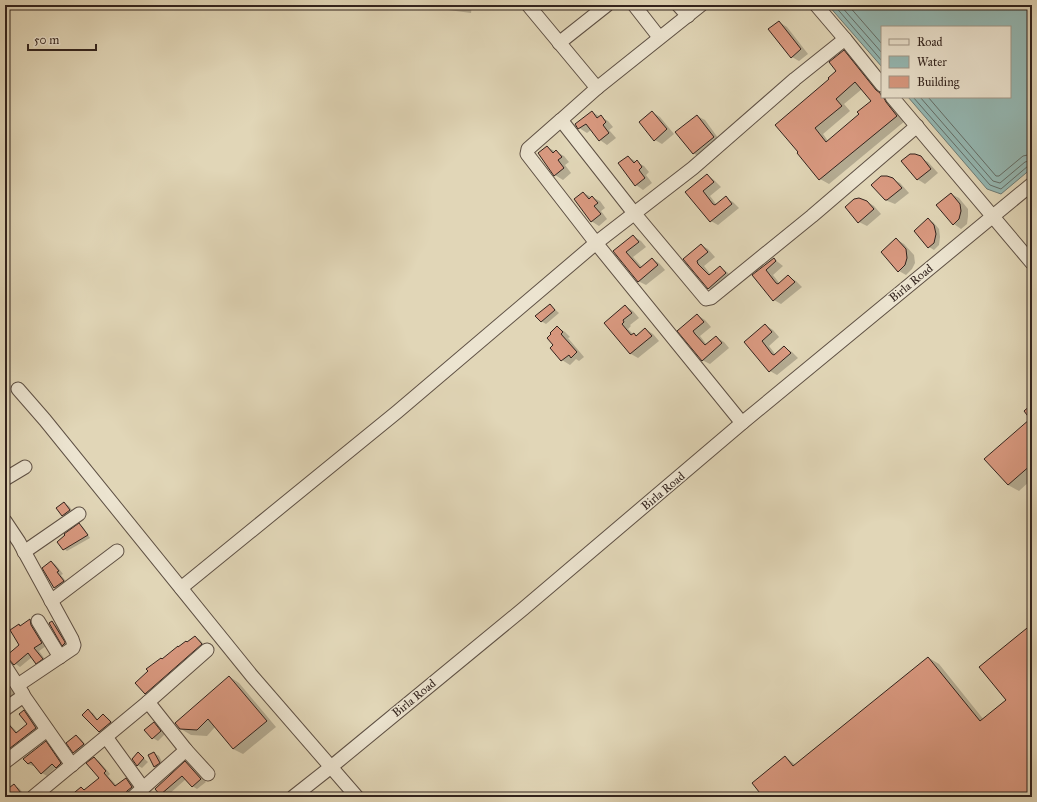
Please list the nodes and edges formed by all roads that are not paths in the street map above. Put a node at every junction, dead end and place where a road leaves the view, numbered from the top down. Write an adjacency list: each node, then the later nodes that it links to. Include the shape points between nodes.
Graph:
1 (528, 5): 10 (street)
2 (607, 5): 10 (street)
3 (634, 5): 8 (street)
4 (678, 5): 7 (street)
5 (701, 5): 7 (street)
6 (816, 5): 9 (street)
7 (688, 16): 8 (street)
8 (659, 37): 12 (street)
9 (845, 39): 11 (street); 17 (street, via 693,168)
10 (559, 42): 12 (street)
11 (881, 84)
12 (597, 88): 14 (street)
13 (893, 98): 15 (street)
14 (561, 120): 17 (street); 19 (street, via 526,153)
15 (917, 126): 17 (street, via 812,216 709,299 706,299); 18 (street)
16 (1032, 184): 18 (street, Birla Road)
17 (634, 213): 19 (street)
18 (993, 216): 20 (street); 22 (street, Birla Road)
19 (596, 244): 22 (street); 29 (street)
20 (1032, 263)
21 (18, 389): 29 (street)
22 (742, 423): 43 (street, Birla Road, via 529,604)
23 (25, 467): 24 (street)
24 (5, 479)
25 (79, 514): 28 (street)
26 (5, 520): 28 (street)
27 (117, 551): 30 (street)
28 (24, 552): 30 (street)
29 (181, 588): 43 (street, via 252,676)
30 (51, 601): 33 (street, via 74,643 73,648)
31 (38, 621): 33 (street)
32 (208, 650): 36 (street)
33 (60, 657): 35 (street)
34 (5, 666): 35 (street)
35 (21, 690): 37 (street); 38 (street)
36 (148, 702): 39 (street); 40 (street)
37 (5, 709)
38 (47, 730): 41 (street); 42 (street)
39 (106, 737): 42 (street); 45 (street)
40 (186, 750): 44 (street); 45 (street)
41 (5, 762)
42 (72, 765): 46 (street)
43 (331, 767): 47 (street, Birla Road); 48 (street)
44 (208, 774)
45 (142, 793)
46 (33, 797)
47 (293, 797)
48 (357, 797)

